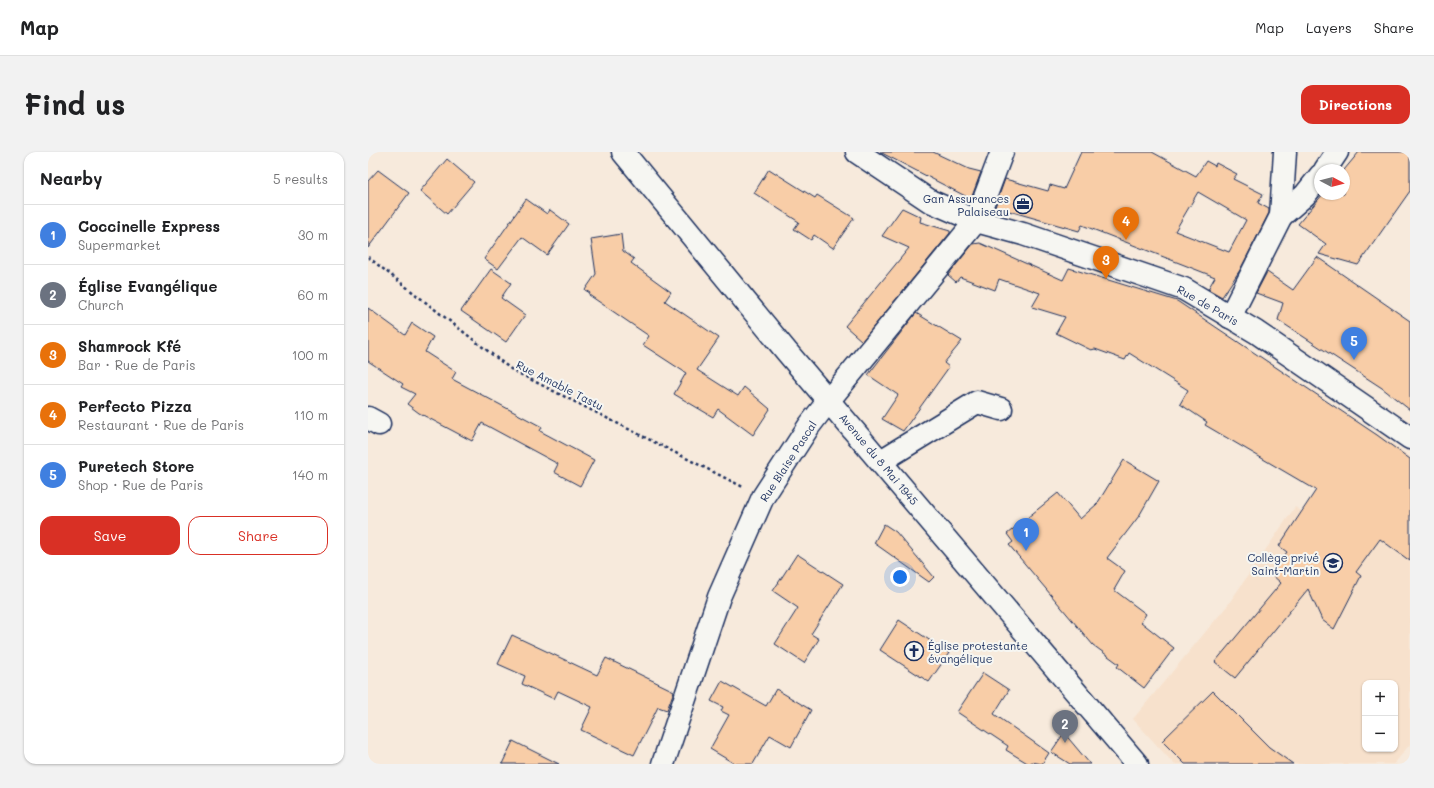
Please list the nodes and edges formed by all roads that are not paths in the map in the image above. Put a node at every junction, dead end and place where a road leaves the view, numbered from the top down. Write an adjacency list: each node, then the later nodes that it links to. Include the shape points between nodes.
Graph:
1 (622, 152): 11 (street, Avenue du 8 Mai 1945)
2 (856, 152): 9 (street, Rue de Paris, via 930,201)
3 (1002, 152): 9 (street, Rue Blaise Pascal)
4 (1284, 152): 8 (street)
5 (1337, 152): 6 (street)
6 (1329, 164)
7 (1314, 184): 8 (street, via 1305,196)
8 (1281, 216): 10 (street)
9 (976, 221): 10 (street, Rue de Paris, via 1024,234 1184,289); 11 (street, Rue Blaise Pascal)
10 (1230, 317): 13 (street, Rue de Paris, via 1256,332)
11 (829, 400): 14 (street, Avenue du 8 Mai 1945); 15 (street, Rue Blaise Pascal, via 763,497 719,596)
12 (1001, 409): 14 (street, via 977,402)
13 (1410, 438)
14 (881, 461): 16 (street, Avenue du 8 Mai 1945)
15 (663, 764)
16 (1137, 764)

